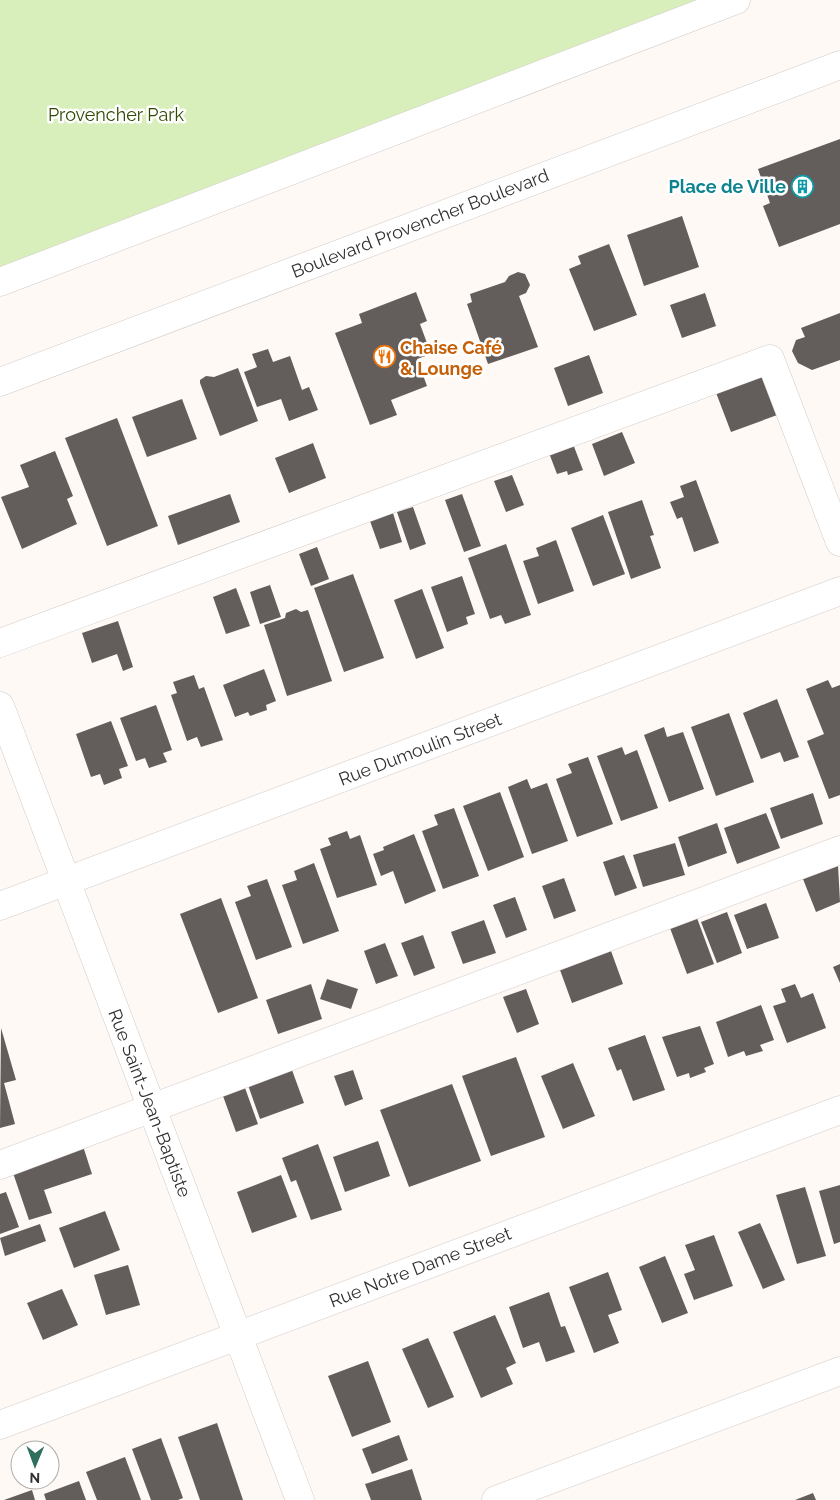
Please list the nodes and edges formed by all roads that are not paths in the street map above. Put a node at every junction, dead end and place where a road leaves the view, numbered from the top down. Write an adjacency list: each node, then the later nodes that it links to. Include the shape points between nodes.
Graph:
1 (736, 0): 3 (street)
2 (840, 65): 4 (street, Boulevard Provencher Boulevard)
3 (0, 282)
4 (0, 382)
5 (840, 542): 7 (street, via 770,359)
6 (840, 590): 10 (street, Rue Dumoulin Street)
7 (0, 643)
8 (0, 706): 10 (street, Rue Saint-Jean-Baptiste)
9 (840, 850): 12 (street)
10 (67, 882): 11 (street, Rue Dumoulin Street); 12 (street, Rue Saint-Jean-Baptiste)
11 (0, 906)
12 (152, 1109): 14 (street); 15 (street, Rue Saint-Jean-Baptiste)
13 (840, 1110): 15 (street, Rue Notre Dame Street)
14 (0, 1165)
15 (238, 1335): 17 (street, Rue Notre Dame Street); 18 (street, Rue Saint-Jean-Baptiste)
16 (840, 1371): 19 (street)
17 (0, 1425)
18 (300, 1500)
19 (496, 1500)

